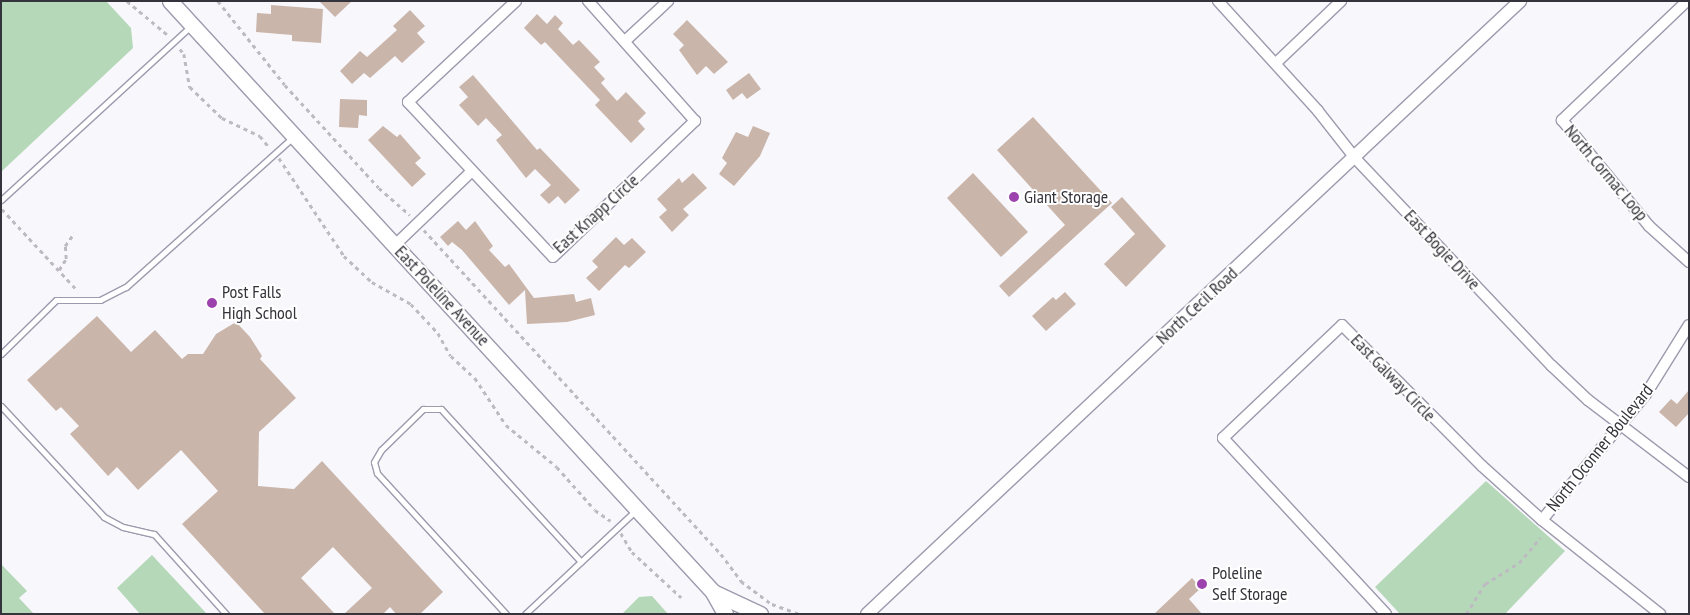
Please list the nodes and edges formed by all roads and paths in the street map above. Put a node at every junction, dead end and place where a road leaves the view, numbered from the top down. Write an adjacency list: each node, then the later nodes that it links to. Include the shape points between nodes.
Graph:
1 (127, 1): 13 (path, via 161,26)
2 (170, 1): 11 (main road, East Poleline Avenue)
3 (218, 1): 21 (path, via 285,85 379,188)
4 (516, 1): 18 (street, East Knapp Circle, via 408,102)
5 (588, 1): 12 (street, East Knapp Circle)
6 (668, 1): 12 (street)
7 (1218, 1): 14 (street, East Bogie Drive)
8 (1340, 1): 14 (street)
9 (1520, 1): 17 (street, North Cecil Road)
10 (1687, 1): 25 (street, North Cormac Loop, via 1562,120 1649,226)
11 (192, 25): 13 (lane); 15 (main road, East Poleline Avenue)
12 (625, 41): 18 (street, East Knapp Circle, via 696,122 553,257)
13 (174, 42): 16 (path, via 184,54 190,86 222,118 260,136); 19 (lane)
14 (1276, 63): 17 (street, East Bogie Drive)
15 (292, 138): 16 (lane); 24 (main road, East Poleline Avenue)
16 (275, 154): 27 (lane, via 126,288 112,296); 35 (path, via 344,256 372,282 411,304 438,333 451,356 476,378 506,425 557,467)
17 (1355, 158): 31 (street, East Bogie Drive, via 1552,366); 40 (street, North Cecil Road)
18 (472, 171): 24 (street)
19 (1, 200)
20 (1, 207): 26 (path)
21 (404, 208)
22 (74, 233): 26 (path, via 65,246 66,258)
23 (428, 235): 46 (path, via 721,554 741,581 772,604)
24 (395, 245): 33 (main road, East Poleline Avenue)
25 (1689, 262)
26 (59, 270): 27 (path)
27 (87, 300): 29 (lane, via 56,300)
28 (1689, 325): 31 (street, North Oconner Boulevard)
29 (1, 354)
30 (1, 406): 41 (lane, via 104,517 154,534)
31 (1622, 426): 32 (street, East Bogie Drive); 34 (street, North Oconner Boulevard)
32 (1689, 477)
33 (637, 509): 35 (lane); 38 (main road, East Poleline Avenue)
34 (1542, 520): 48 (street, East Galway Circle, via 1437,423 1342,325 1223,438); 50 (street, East Galway Circle)
35 (617, 528): 37 (lane); 39 (path, via 632,552)
36 (1540, 538): 49 (path, via 1519,563 1485,584)
37 (581, 562): 42 (lane, via 441,409 423,409 381,450 374,462 377,474); 43 (lane)
38 (713, 592): 44 (main road, East Poleline Avenue); 45 (main road, East Poleline Avenue)
39 (681, 597)
40 (870, 610): 47 (street, North Cecil Road)
41 (226, 614)
42 (506, 614)
43 (525, 614)
44 (725, 614)
45 (760, 614)
46 (799, 614)
47 (857, 614)
48 (1386, 614)
49 (1466, 614)
50 (1660, 614)

